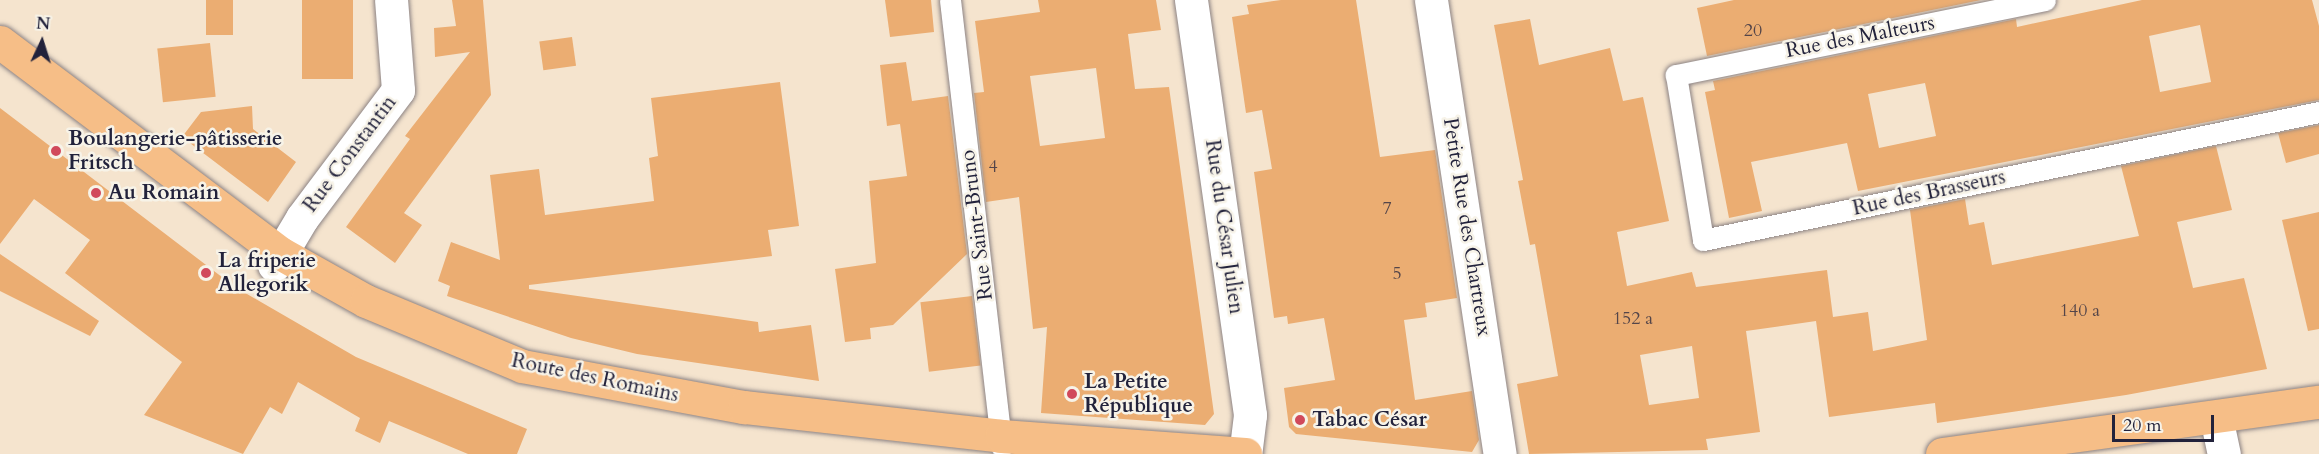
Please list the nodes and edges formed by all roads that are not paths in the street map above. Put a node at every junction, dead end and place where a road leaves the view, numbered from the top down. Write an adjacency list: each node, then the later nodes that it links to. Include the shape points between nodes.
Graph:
1 (391, 0): 9 (street, Rue Constantin, via 398,90)
2 (950, 0): 12 (lane, Rue Saint-Bruno)
3 (1191, 0): 13 (street, Rue du César Julien, via 1250,415)
4 (1431, 0): 14 (street, Petite Rue des Chartreux)
5 (2045, 0): 7 (lane, Rue des Malteurs)
6 (0, 42): 9 (main road, Route des Romains)
7 (1676, 75): 8 (lane, Rue des Brasseurs, via 1703,240)
8 (2319, 112)
9 (277, 259): 12 (main road, Route des Romains, via 522,366 744,407)
10 (2319, 402): 11 (main road)
11 (2217, 417): 15 (main road); 16 (street)
12 (1002, 443): 13 (main road, Route des Romains)
13 (1245, 454)
14 (1500, 454)
15 (1942, 454)
16 (2224, 454)

